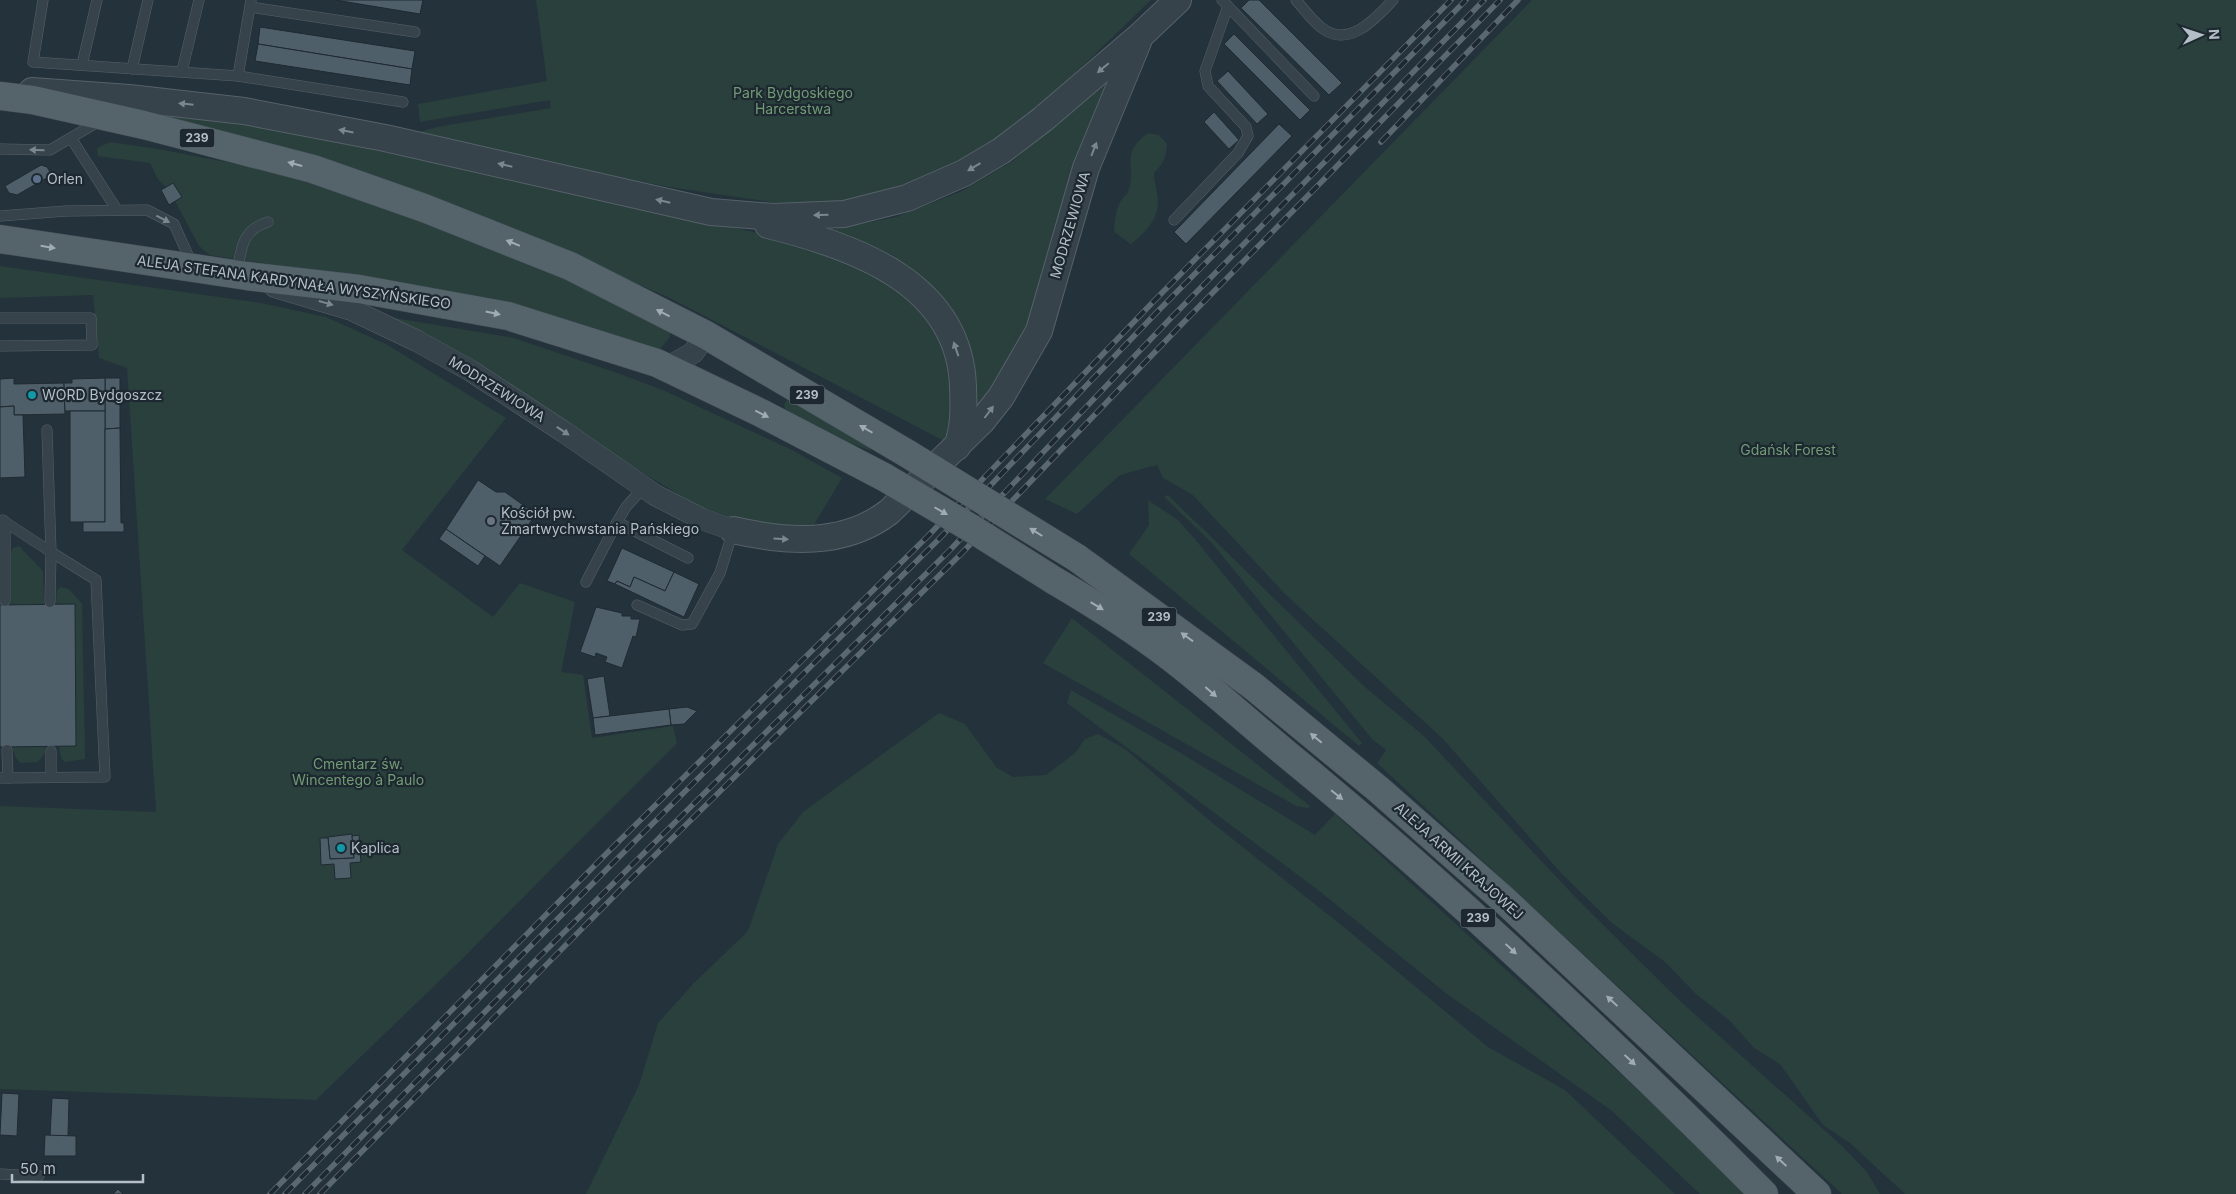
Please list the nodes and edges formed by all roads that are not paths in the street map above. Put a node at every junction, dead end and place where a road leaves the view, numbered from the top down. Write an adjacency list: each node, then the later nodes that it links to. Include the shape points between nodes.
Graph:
1 (43, 0): 12 (lane, via 33,62)
2 (97, 0): 12 (lane)
3 (148, 0): 13 (lane)
4 (198, 0): 14 (lane)
5 (1178, 0): 11 (street, MODRZEWIOWA)
6 (1296, 0): 7 (lane, via 1323,29 1338,34 1352,34 1370,25)
7 (1393, 0)
8 (1225, 3): 18 (lane); 26 (lane, via 1205,71 1208,86 1246,127 1248,136 1238,153)
9 (251, 4): 10 (lane); 15 (lane)
10 (415, 32)
11 (1140, 36): 24 (street, one-way to 24, via 1001,151 964,173 907,198 844,214 774,217); 36 (street, MODRZEWIOWA, one-way to 11, via 1001,397 1039,331 1086,168)
12 (82, 65): 13 (lane)
13 (132, 69): 14 (lane)
14 (182, 72): 15 (lane)
15 (238, 76): 19 (lane)
16 (0, 90): 24 (street, one-way to 16, via 385,138 244,111 129,98)
17 (0, 96): 20 (main road, 239)
18 (1314, 96)
19 (403, 102)
20 (107, 116): 21 (lane); 32 (main road, 239, one-way to 20, via 570,266 424,208 313,169)
21 (71, 138): 22 (lane, one-way to 22, via 50,150); 23 (lane)
22 (0, 149)
23 (117, 210): 25 (lane); 29 (lane, one-way to 29, via 147,210 174,224)
24 (711, 212): 36 (street, one-way to 24, via 962,435 963,376 951,336 941,316 926,298 884,267 832,242)
25 (0, 216)
26 (1174, 220)
27 (268, 222): 30 (lane, via 249,231 241,248)
28 (0, 239): 29 (main road, ALEJA STEFANA KARDYNAŁA WYSZYŃSKIEGO / 239, one-way to 29)
29 (194, 268): 30 (main road, ALEJA STEFANA KARDYNAŁA WYSZYŃSKIEGO / 239)
30 (242, 276): 34 (main road, ALEJA STEFANA KARDYNAŁA WYSZYŃSKIEGO / 239, one-way to 34, via 359,289 508,316); 37 (street, MODRZEWIOWA, one-way to 37, via 352,310 417,341 472,371)
31 (0, 318): 33 (lane, via 91,318 92,345)
32 (706, 336): 34 (street, via 692,354); 54 (main road, ALEJA ARMII KRAJOWEJ / 239, one-way to 32, bridge, via 1504,900 1378,789 1253,686 1077,558)
33 (0, 346)
34 (666, 368): 53 (main road, ALEJA STEFANA KARDYNAŁA WYSZYŃSKIEGO / 239, one-way to 53, bridge, via 884,477 1122,621 1175,660 1488,927 1645,1074)
35 (47, 430): 41 (lane)
36 (956, 448): 40 (street, MODRZEWIOWA, one-way to 36, via 765,538 804,540 857,530 888,512)
37 (643, 488): 39 (lane); 40 (street, MODRZEWIOWA, via 702,519)
38 (3, 520): 41 (lane); 44 (lane)
39 (617, 522): 42 (lane); 43 (lane)
40 (733, 530): 46 (lane, via 720,573 692,624 682,624)
41 (51, 552): 45 (lane); 50 (lane, via 96,580 105,777)
42 (688, 558)
43 (586, 582)
44 (5, 601)
45 (50, 602)
46 (637, 605)
47 (7, 750): 49 (lane)
48 (51, 750): 50 (lane)
49 (4, 778): 50 (lane)
50 (51, 778)
51 (0, 1174): 52 (lane)
52 (40, 1176)
53 (1764, 1194)
54 (1817, 1194)

